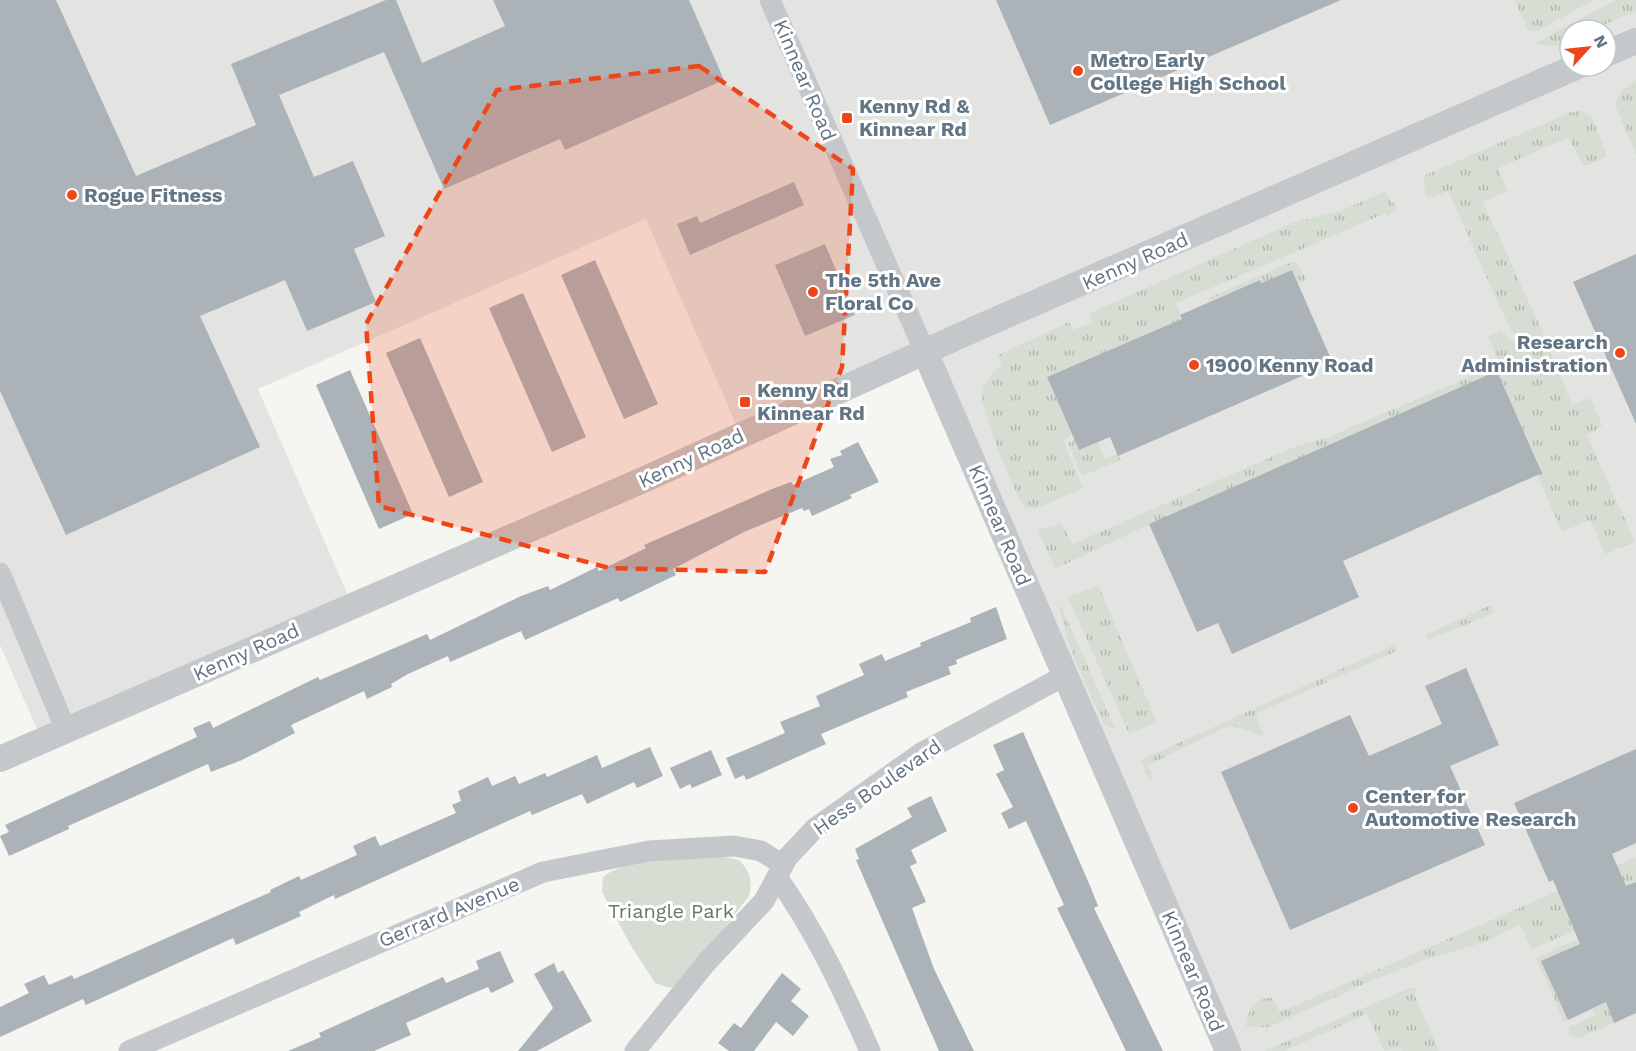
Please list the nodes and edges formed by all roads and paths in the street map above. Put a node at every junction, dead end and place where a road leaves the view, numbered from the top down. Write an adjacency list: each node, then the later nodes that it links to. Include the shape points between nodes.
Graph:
1 (770, 0): 5 (street, Kinnear Road)
2 (1636, 41): 3 (street)
3 (1618, 49)
4 (1558, 75): 5 (street, Kenny Road)
5 (926, 351): 7 (street, Kinnear Road); 8 (street, Kenny Road, via 662,472)
6 (0, 573): 8 (street)
7 (1064, 676): 10 (street, Hess Boulevard, via 1000,708 892,772 815,828); 14 (street, Kinnear Road)
8 (66, 730): 9 (street, Kenny Road)
9 (0, 759)
10 (780, 871): 11 (street, Gerrard Avenue, via 761,850 734,846 649,851 543,872); 12 (street, Hess Boulevard, via 764,901 706,963); 13 (street, via 834,968)
11 (129, 1051)
12 (635, 1051)
13 (870, 1051)
14 (1228, 1051)

